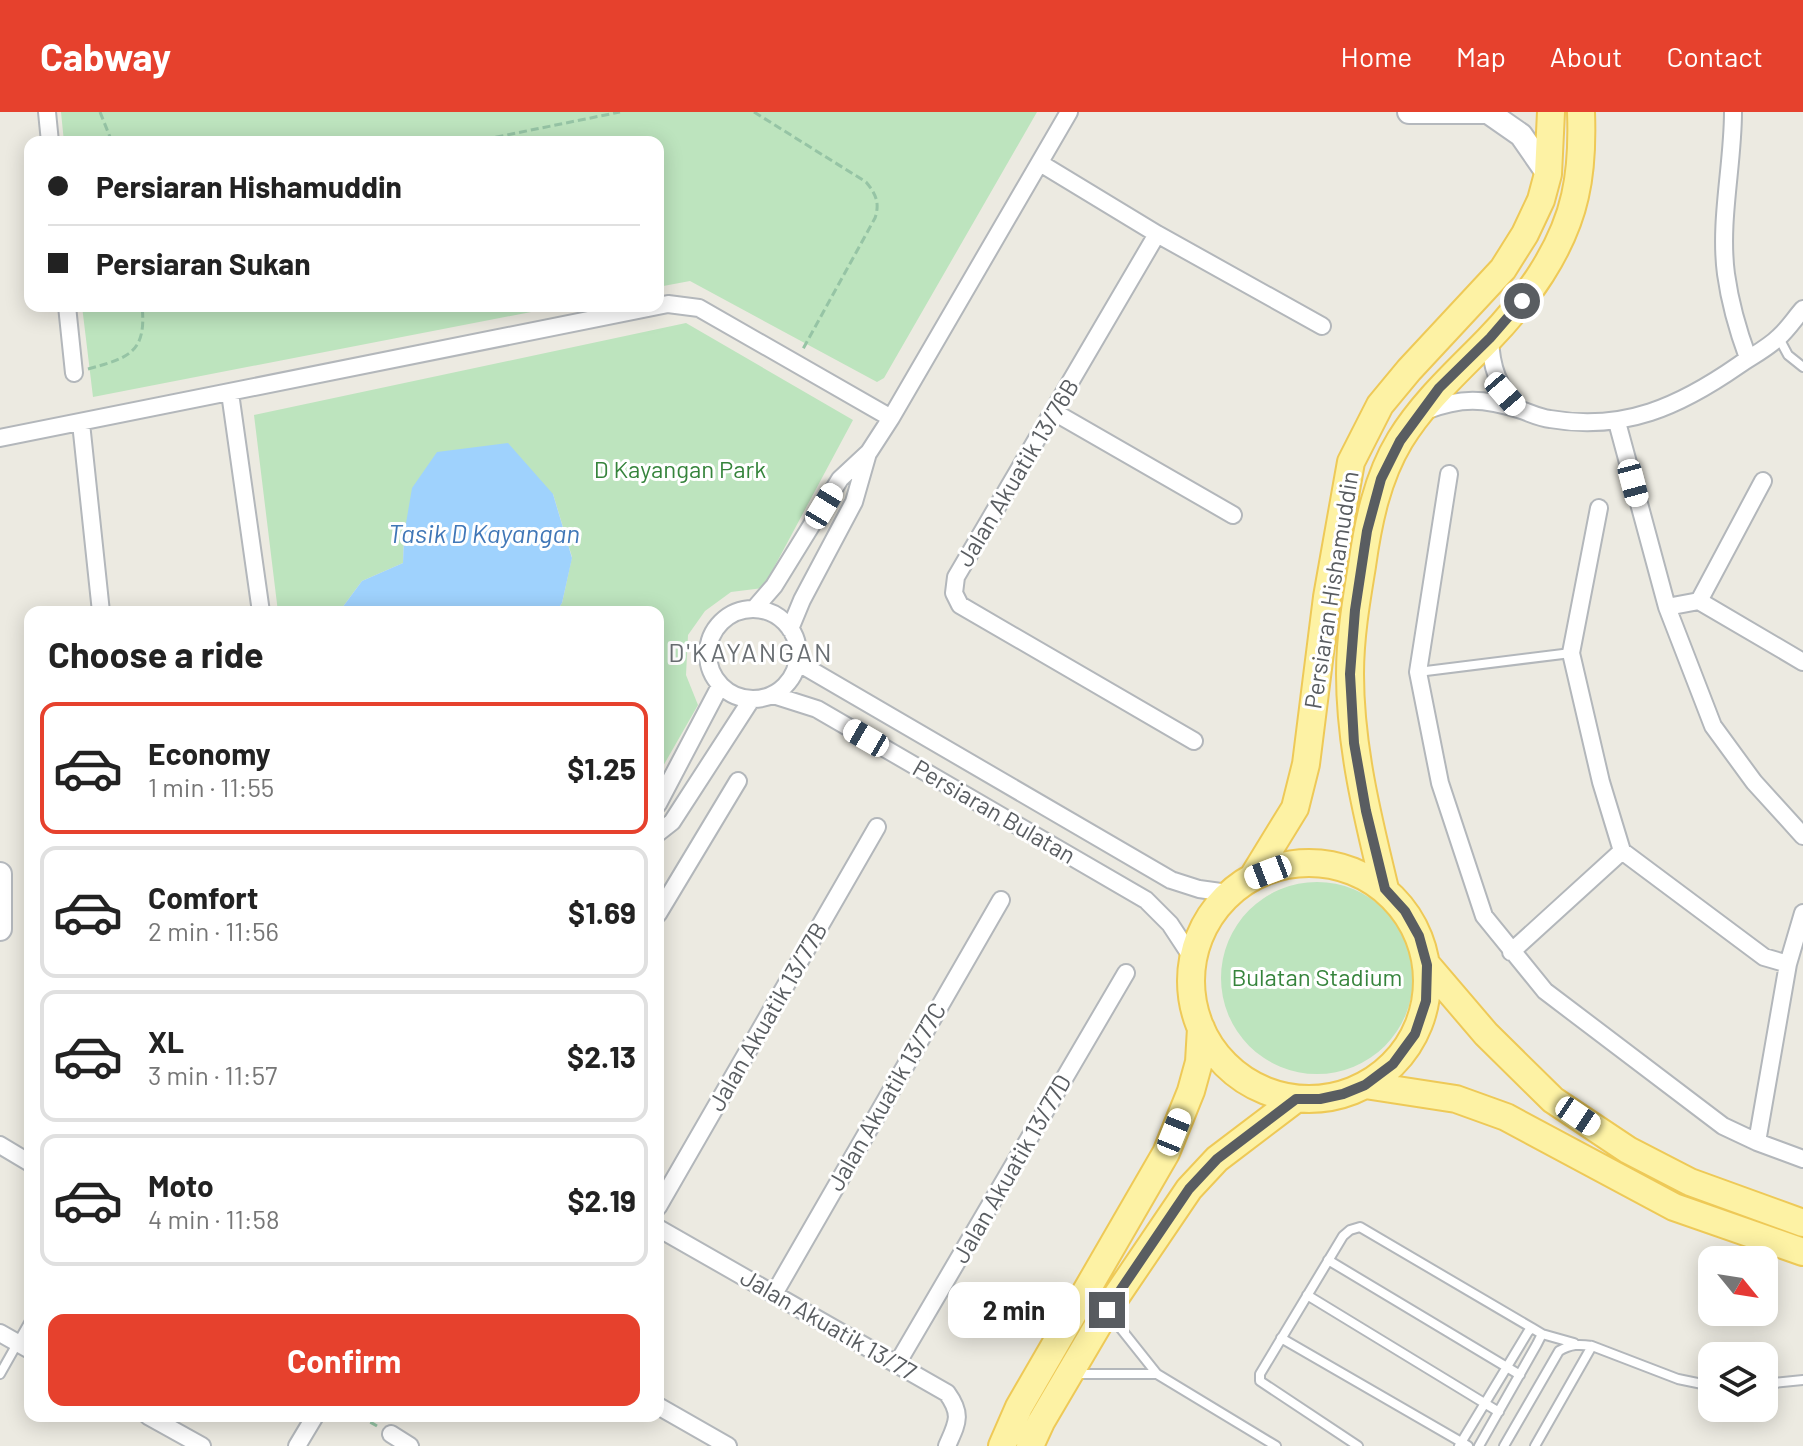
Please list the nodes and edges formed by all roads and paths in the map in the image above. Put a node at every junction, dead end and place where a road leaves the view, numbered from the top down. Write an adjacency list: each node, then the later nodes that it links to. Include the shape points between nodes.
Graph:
1 (47, 112): 11 (street)
2 (100, 112): 12 (path)
3 (620, 112): 13 (path)
4 (754, 112): 26 (path, via 866,182 879,207)
5 (1069, 112): 14 (street)
6 (1409, 112): 7 (street)
7 (1487, 112): 15 (street, via 1521,135)
8 (1551, 112): 15 (main road, Persiaran Hishamuddin)
9 (1581, 112): 23 (main road, Persiaran Hishamuddin, via 1576,195 1566,226 1522,301)
10 (1733, 112): 25 (street, via 1725,272)
11 (49, 136)
12 (110, 136)
13 (502, 136)
14 (1040, 163): 16 (street); 33 (street)
15 (1548, 174): 63 (main road, Persiaran Hishamuddin, via 1525,234 1503,269 1380,405 1351,462 1306,764 1295,808)
16 (1157, 234): 22 (street); 31 (street, Jalan Akuatik 13/76B)
17 (664, 305): 26 (street, via 699,308)
18 (1803, 309): 24 (street)
19 (68, 312): 28 (street)
20 (143, 312): 28 (path, via 138,343 124,359)
21 (629, 312): 29 (street)
22 (1322, 326)
23 (1490, 338): 30 (street, via 1495,377); 32 (main road, Persiaran Hishamuddin)
24 (1779, 338): 25 (street); 27 (lane)
25 (1748, 358): 34 (street, via 1703,390 1664,409)
26 (795, 363): 33 (street)
27 (1803, 367)
28 (74, 373)
29 (230, 393): 35 (street); 44 (street)
30 (1518, 409): 32 (street, via 1468,399); 34 (street, via 1549,419)
31 (1054, 412): 41 (street); 55 (street, Jalan Akuatik 13/76B, via 956,577 954,593 960,605)
32 (1418, 414): 64 (main road, Persiaran Hishamuddin, via 1381,479 1370,518 1350,674 1357,757)
33 (891, 418): 37 (street)
34 (1617, 422): 45 (street)
35 (81, 423): 36 (street); 43 (street)
36 (0, 438)
37 (869, 452): 46 (street, via 840,479); 47 (street, via 854,502)
38 (1449, 474): 51 (street)
39 (1763, 481): 42 (street)
40 (1599, 508): 48 (street)
41 (1233, 515)
42 (1699, 601): 45 (street); 50 (street)
43 (100, 606)
44 (260, 606)
45 (1667, 607): 60 (street, via 1713,726)
46 (754, 609): 47 (street, via 768,611); 52 (street, via 725,618 708,644 711,674)
47 (790, 629): 49 (street)
48 (1571, 653): 51 (lane); 61 (street)
49 (797, 662): 53 (street, via 789,681); 65 (street, Persiaran Bulatan, via 1171,880)
50 (1803, 662)
51 (1418, 672): 70 (street, via 1440,783 1479,901)
52 (720, 686): 54 (street); 57 (street)
53 (773, 695): 54 (street); 71 (street, Persiaran Bulatan, via 817,709 1146,900)
54 (751, 700): 59 (street)
55 (1194, 741)
56 (738, 781): 67 (street)
57 (664, 793)
58 (877, 827): 82 (street, Jalan Akuatik 13/77B)
59 (664, 828)
60 (1803, 836)
61 (1622, 851): 70 (street); 72 (street, via 1764,957)
62 (0, 874): 69 (street)
63 (1252, 878): 64 (main road, via 1285,865 1320,863 1355,871); 65 (main road)
64 (1385, 889): 73 (main road, via 1419,936)
65 (1228, 893): 71 (main road, via 1209,920)
66 (1001, 900): 87 (street, Jalan Akuatik 13/77C)
67 (664, 904)
68 (1803, 913): 72 (street)
69 (0, 929)
70 (1511, 952): 78 (street, via 1545,991 1723,1126)
71 (1193, 959): 75 (main road, via 1192,994)
72 (1788, 964): 78 (street)
73 (1427, 965): 76 (main road, via 1426,1001 1415,1034 1393,1064); 83 (main road, via 1553,1100 1628,1150 1690,1182)
74 (1126, 973): 97 (street, Jalan Akuatik 13/77D)
75 (1201, 1028): 77 (main road, via 1223,1063 1257,1087); 119 (main road, via 1191,1091 1166,1153 1019,1407)
76 (1365, 1085): 77 (main road, via 1332,1097); 85 (main road, via 1456,1099 1506,1117 1674,1207)
77 (1296, 1099): 89 (main road, via 1217,1159 1189,1189)
78 (1757, 1142): 81 (street)
79 (0, 1145): 80 (street)
80 (24, 1159)
81 (1803, 1159)
82 (664, 1197)
83 (1803, 1223)
84 (664, 1231): 87 (street, Jalan Akuatik 13/77)
85 (1803, 1252)
86 (1328, 1260): 88 (lane); 90 (lane, via 1343,1236 1360,1227); 98 (lane)
87 (774, 1294): 97 (street, Jalan Akuatik 13/77)
88 (1307, 1295): 93 (lane); 106 (lane)
89 (1107, 1310): 100 (main road); 101 (lane)
90 (1532, 1328): 92 (lane); 98 (lane)
91 (0, 1333): 96 (street)
92 (1542, 1334): 94 (lane); 102 (lane)
93 (1281, 1338): 113 (lane); 122 (lane, via 1260,1381)
94 (1578, 1344): 95 (lane); 124 (lane, via 1559,1351)
95 (1592, 1346): 104 (lane); 125 (lane)
96 (24, 1347): 99 (lane)
97 (897, 1364): 118 (street, Jalan Akuatik 13/77, via 947,1393 956,1405 958,1421)
98 (1506, 1367): 102 (lane); 106 (lane)
99 (0, 1374)
100 (1068, 1374): 101 (lane); 120 (main road)
101 (1157, 1374): 121 (lane)
102 (1520, 1375): 108 (lane)
103 (1803, 1380): 105 (lane)
104 (1698, 1383)
105 (1778, 1383)
106 (1485, 1402): 108 (lane); 113 (lane)
107 (664, 1409): 117 (street)
108 (1499, 1412): 123 (lane)
109 (159, 1422): 114 (street)
110 (311, 1422): 115 (street)
111 (370, 1422): 112 (path)
112 (391, 1434): 116 (street)
113 (1463, 1445)
114 (202, 1446)
115 (297, 1446)
116 (410, 1446)
117 (728, 1446)
118 (947, 1446)
119 (1002, 1446)
120 (1030, 1446)
121 (1276, 1446)
122 (1358, 1446)
123 (1479, 1446)
124 (1504, 1446)
125 (1535, 1446)

